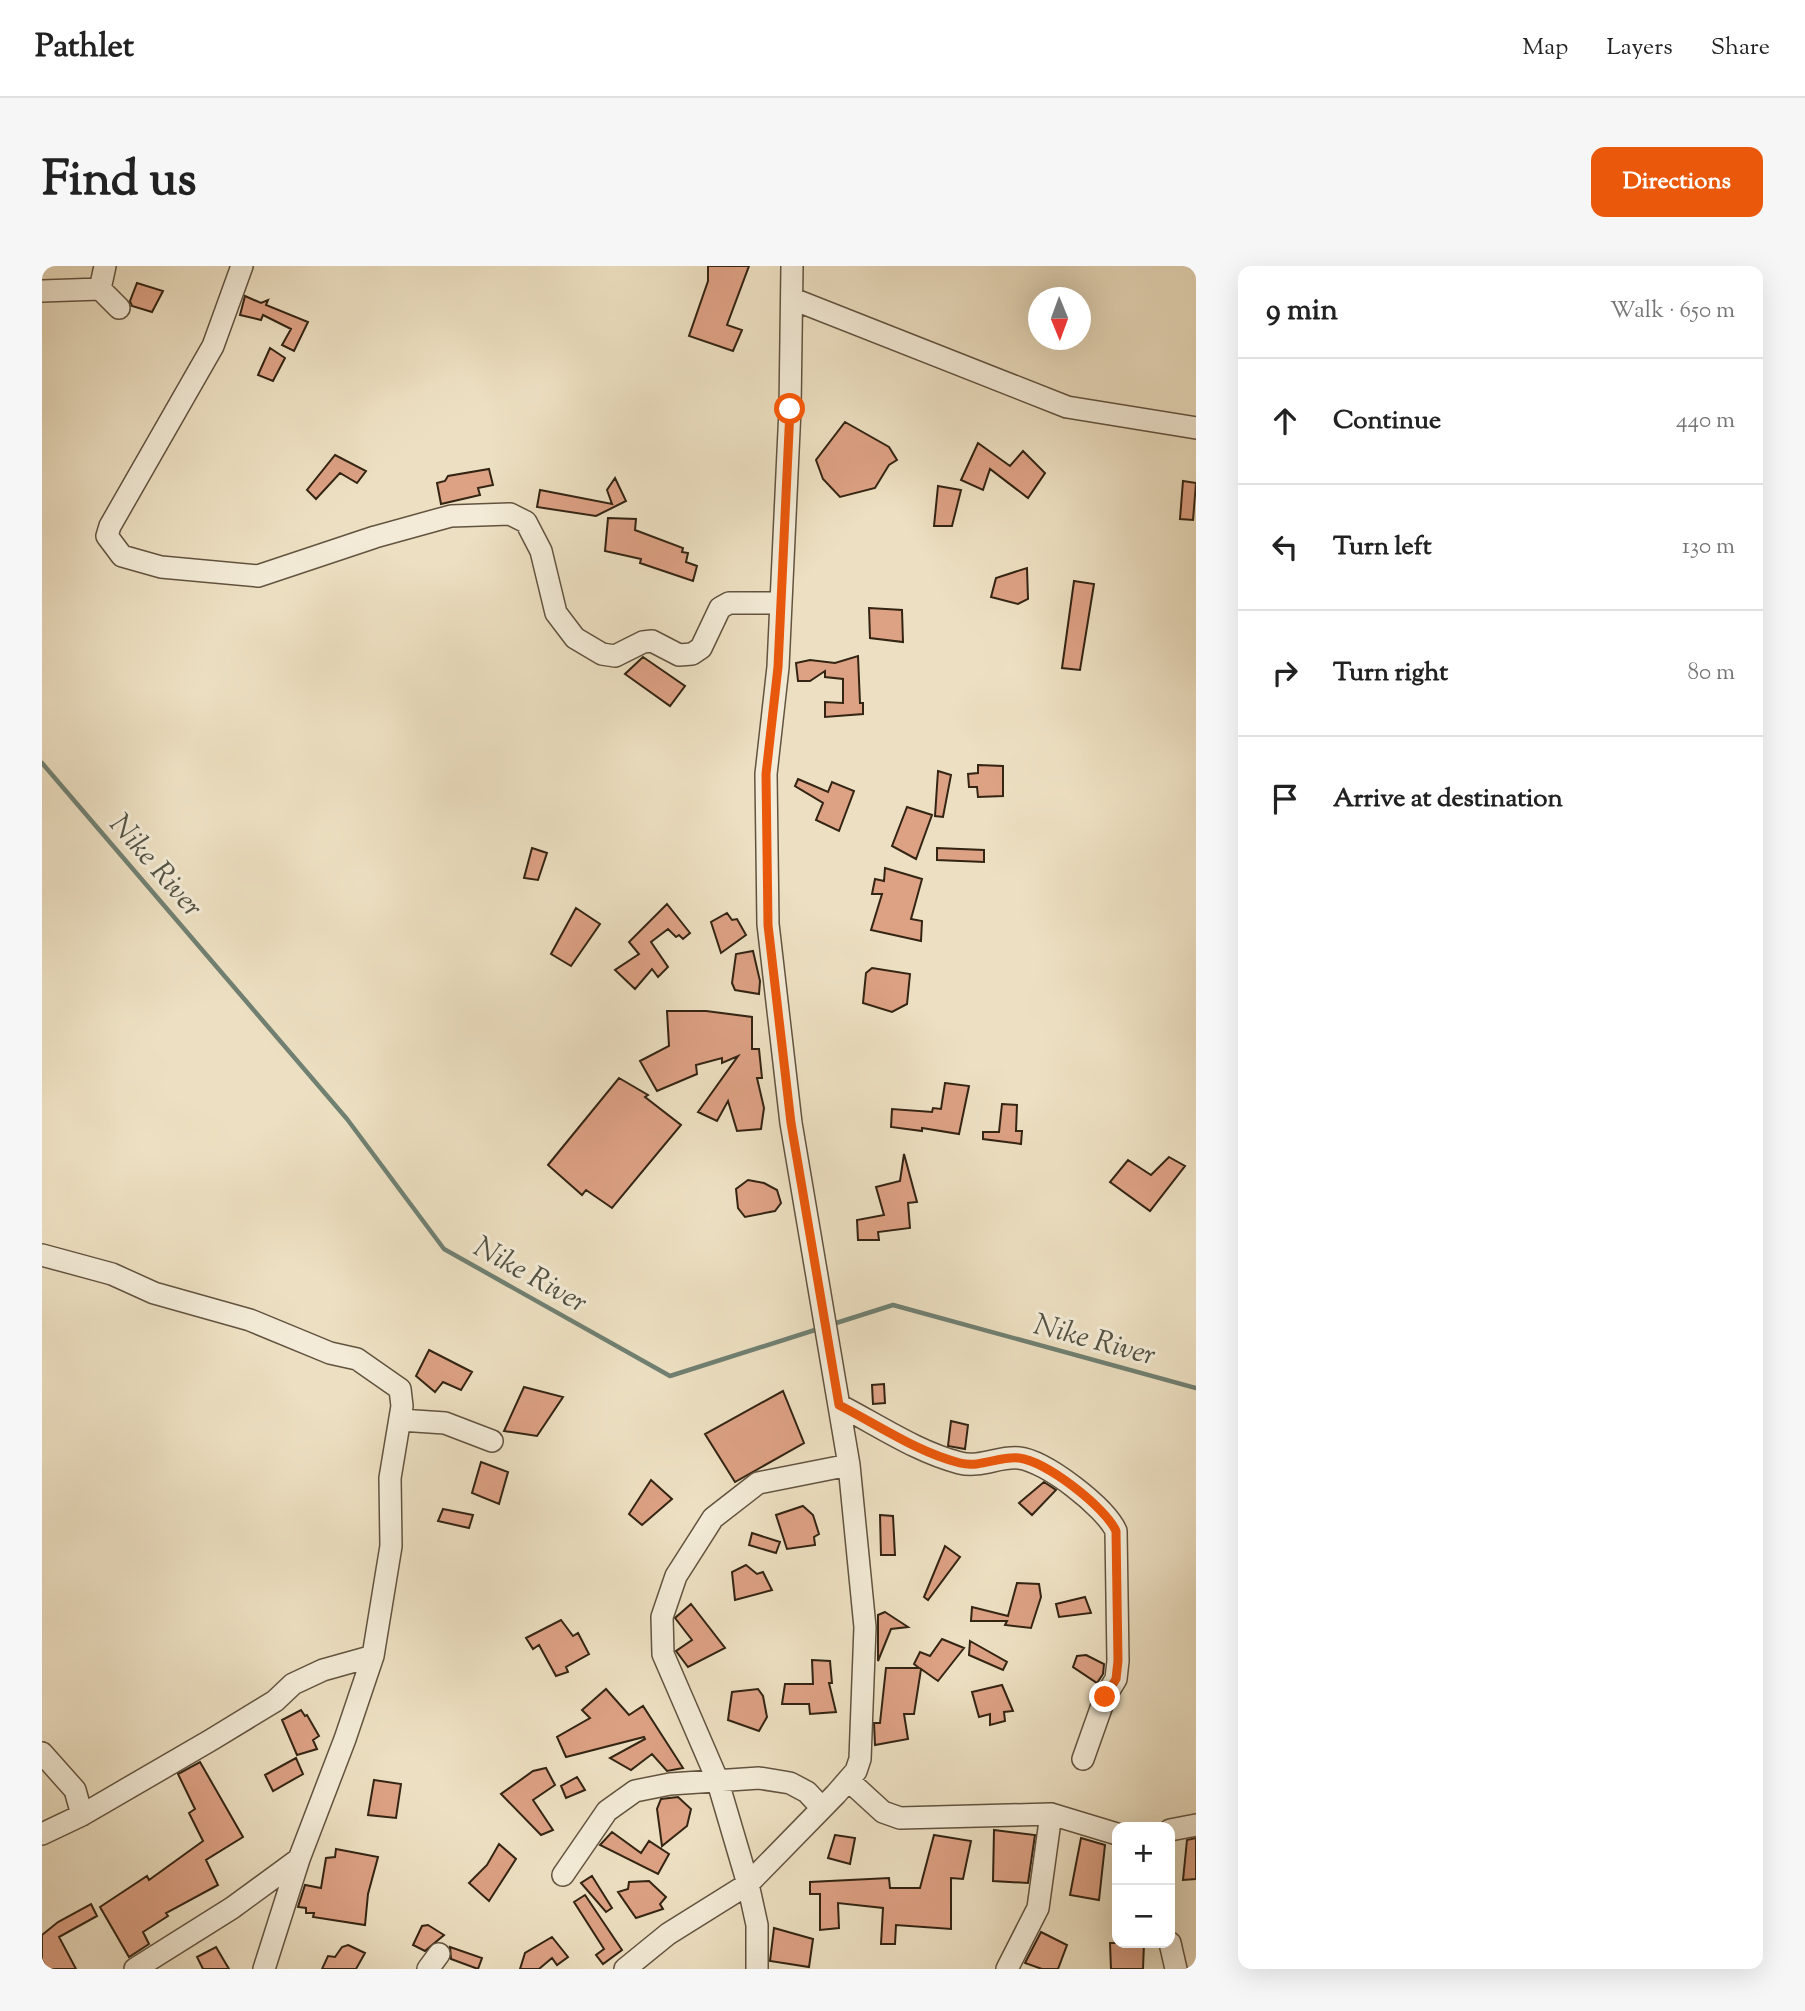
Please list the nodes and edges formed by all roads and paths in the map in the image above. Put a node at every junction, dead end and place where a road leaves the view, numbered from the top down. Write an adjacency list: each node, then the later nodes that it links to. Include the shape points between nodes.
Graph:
1 (105, 266): 4 (street)
2 (242, 266): 9 (street, via 214,346 110,526 107,536 121,556 161,567 258,576 451,516 510,514 526,522 541,551 556,613 575,638 601,654 615,656 652,642 679,655 692,654 701,648 720,608 729,603)
3 (792, 266): 6 (street)
4 (100, 289): 5 (street); 7 (street)
5 (42, 291)
6 (793, 299): 8 (street, via 1068,407); 9 (street)
7 (119, 308)
8 (1196, 428)
9 (780, 603): 11 (street, via 766,774 768,925 791,1123)
10 (42, 1255): 12 (street, via 112,1274 154,1293 250,1320 330,1353 357,1359 400,1389)
11 (839, 1405): 14 (street); 17 (street, via 931,1453 962,1463 983,1465 1016,1457 1027,1460 1073,1486 1110,1519 1116,1531 1116,1679)
12 (400, 1420): 13 (street, via 445,1423); 15 (street, via 390,1478 391,1546)
13 (492, 1441)
14 (849, 1465): 18 (street, via 758,1483 713,1518 676,1576 662,1616 663,1654); 19 (street, via 865,1627 860,1759)
15 (373, 1656): 22 (street, via 293,1684 275,1701); 27 (street)
16 (42, 1753): 22 (street, via 75,1790)
17 (1083, 1759)
18 (717, 1779): 20 (street, via 790,1783 807,1792); 28 (street, via 635,1791 607,1811); 29 (street)
19 (848, 1780): 20 (street); 21 (street, via 883,1812 900,1818)
20 (821, 1808): 29 (street)
21 (1051, 1814): 25 (street); 35 (street, via 1038,1908)
22 (82, 1815): 26 (street)
23 (1196, 1825): 24 (street)
24 (1175, 1829)
25 (1112, 1832)
26 (42, 1834)
27 (299, 1859): 31 (street); 32 (street)
28 (563, 1875)
29 (748, 1884): 33 (street, via 668,1934); 34 (street, via 757,1925)
30 (1171, 1948): 36 (street)
31 (135, 1969)
32 (264, 1969)
33 (625, 1969)
34 (757, 1969)
35 (1007, 1969)
36 (1175, 1969)

